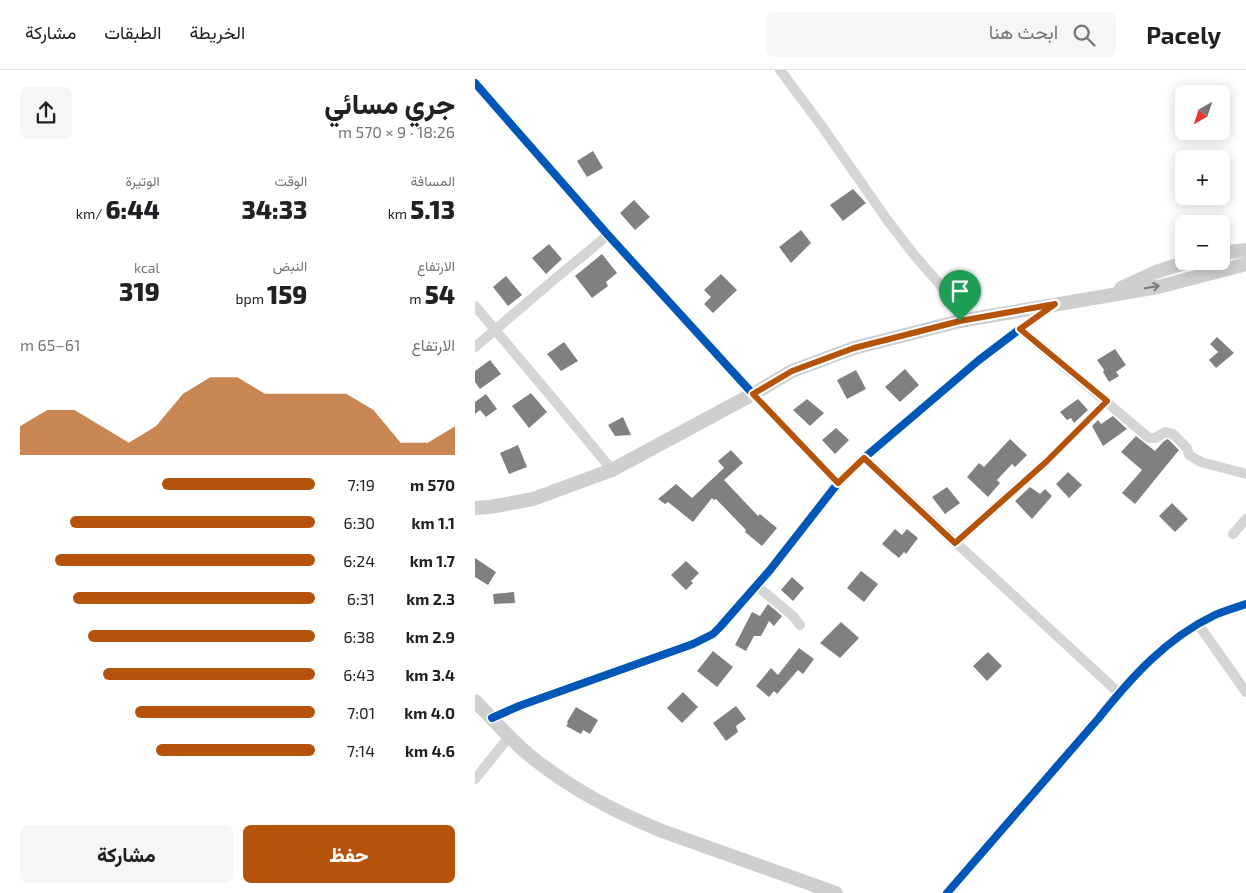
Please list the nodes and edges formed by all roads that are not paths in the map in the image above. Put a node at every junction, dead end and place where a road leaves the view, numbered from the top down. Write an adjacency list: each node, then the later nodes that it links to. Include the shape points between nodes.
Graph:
1 (780, 70): 11 (street, via 887,220 943,288 957,308)
2 (475, 83): 3 (street)
3 (608, 235): 13 (street); 15 (street)
4 (1246, 250): 5 (main road)
5 (1230, 252)
6 (1246, 264): 8 (main road, one-way to 6, via 1157,287)
7 (1175, 266): 8 (main road)
8 (1104, 295): 9 (main road)
9 (1055, 304): 11 (main road); 12 (street)
10 (475, 306): 13 (street)
11 (960, 321): 15 (main road, via 854,348 792,371)
12 (1020, 329): 16 (street); 17 (street)
13 (495, 330): 14 (street); 18 (street)
14 (475, 347)
15 (753, 394): 18 (main road); 20 (street)
16 (1107, 401): 19 (street, via 1149,438 1166,432 1173,434 1195,459); 24 (street, via 1046,462)
17 (864, 458): 20 (street); 24 (street)
18 (612, 470): 21 (main road, via 533,499)
19 (1246, 474)
20 (838, 483): 25 (street)
21 (475, 508)
22 (1246, 519): 23 (street)
23 (1233, 534)
24 (955, 543): 30 (street)
25 (757, 586): 28 (street); 32 (street, via 713,634 701,640)
26 (1246, 604): 27 (street)
27 (1198, 624): 29 (street); 30 (street, via 1164,648)
28 (800, 625)
29 (1246, 692)
30 (1119, 693): 36 (street)
31 (475, 701): 32 (main road)
32 (491, 718): 33 (main road)
33 (509, 737): 34 (street); 35 (main road, via 563,780 609,807 662,831)
34 (475, 779)
35 (835, 893)
36 (947, 893)

